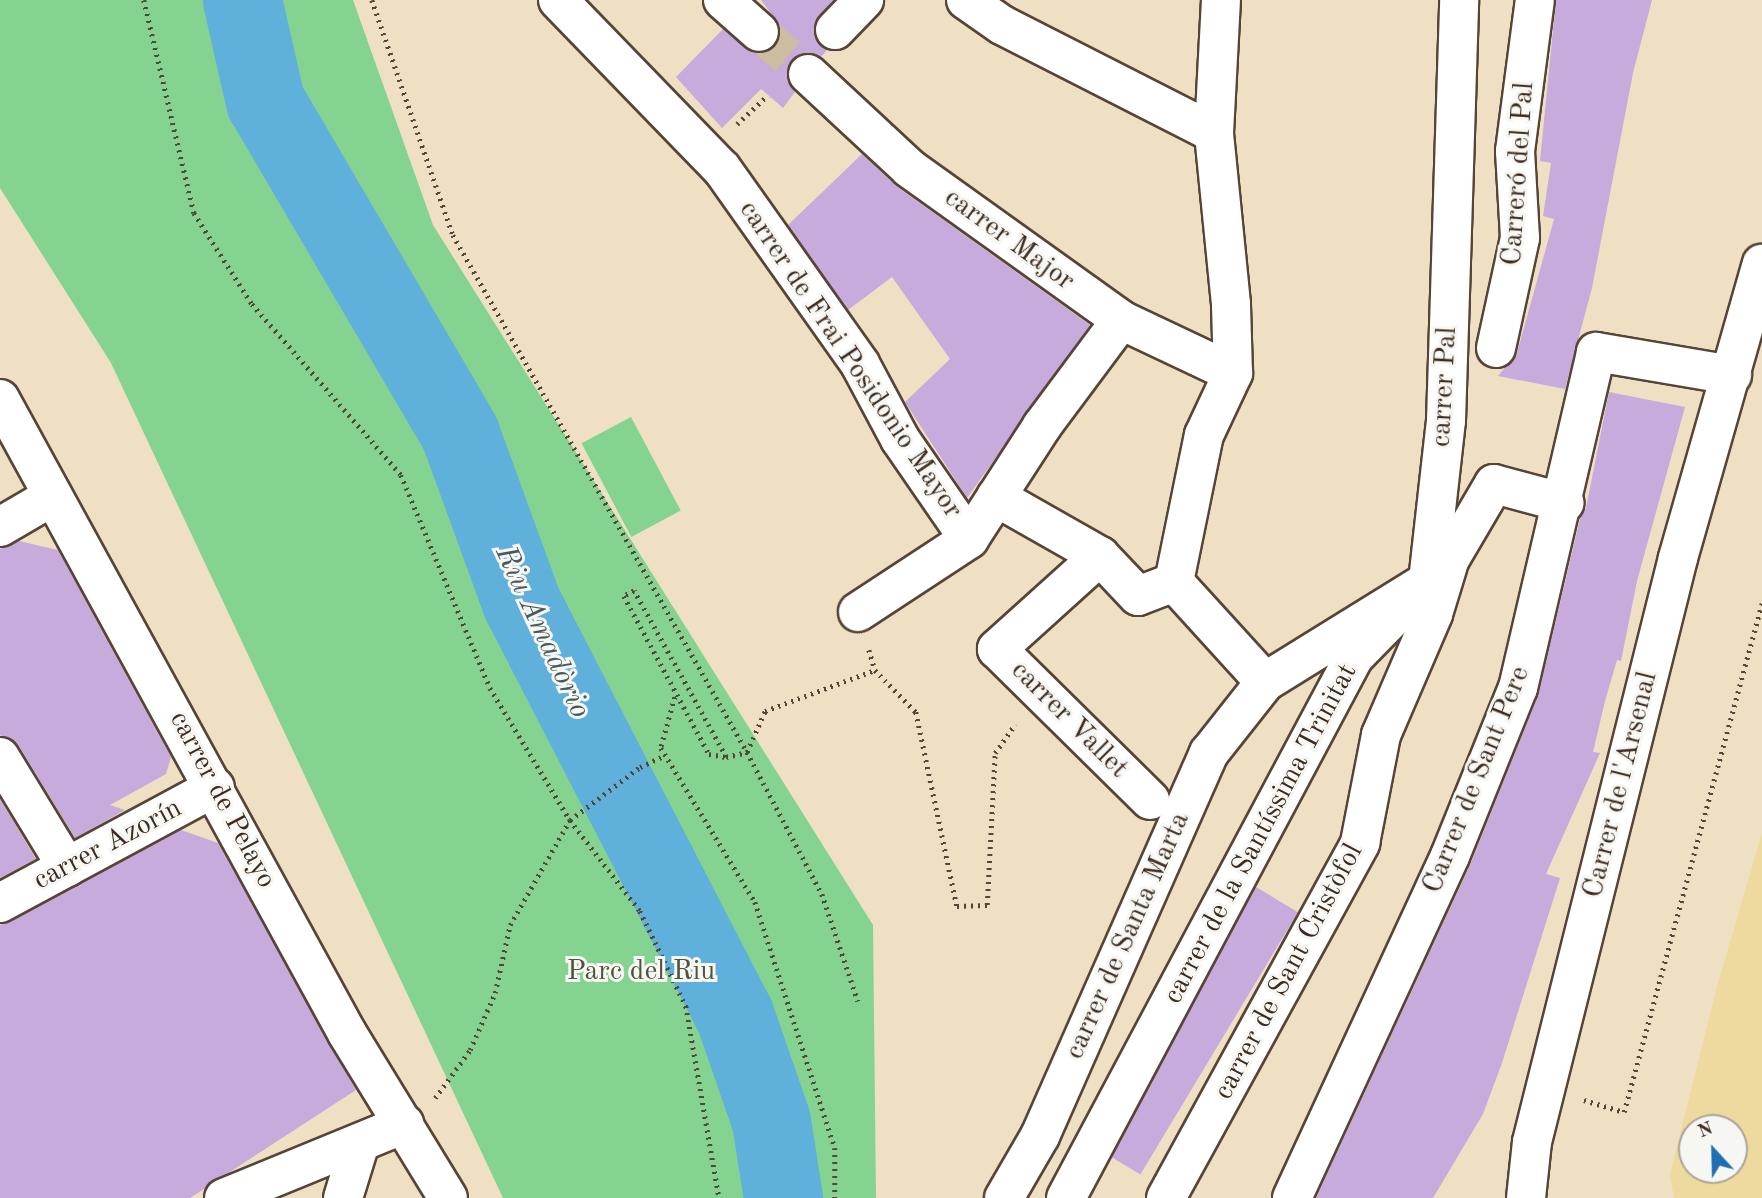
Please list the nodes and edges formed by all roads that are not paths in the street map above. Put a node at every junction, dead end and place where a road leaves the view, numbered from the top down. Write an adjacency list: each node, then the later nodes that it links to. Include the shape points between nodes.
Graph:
1 (558, 0): 22 (street, carrer de Frai Posidonio Mayor, via 722,169 860,365 900,439)
2 (723, 0): 9 (street)
3 (864, 0): 8 (street)
4 (966, 0): 11 (street, via 1002,25)
5 (1221, 0): 11 (street)
6 (1459, 0): 24 (street, carrer Pal)
7 (1535, 0): 14 (street, Carreró del Pal, via 1515,151 1520,238)
8 (835, 30)
9 (759, 32)
10 (808, 74): 13 (street, carrer Major, via 908,168)
11 (1214, 133): 15 (street)
12 (1762, 264): 16 (street, Carrer de l'Arsenal)
13 (1121, 320): 15 (street, carrer Major); 19 (street)
14 (1496, 348)
15 (1233, 373): 25 (street, via 1204,435)
16 (1732, 375): 20 (street, Carrer de Sant Pere, via 1596,352); 42 (street, Carrer de l'Arsenal, via 1678,558 1605,848 1532,1142)
17 (0, 399): 18 (street, carrer de Pelayo)
18 (53, 496): 21 (street); 29 (street, carrer de Pelayo)
19 (996, 497): 22 (street); 23 (street)
20 (1564, 503): 24 (street, carrer de la Santíssima Trinitat, via 1493,484); 41 (street, Carrer de Sant Pere, via 1518,688 1450,856)
21 (0, 527)
22 (969, 539): 26 (street)
23 (1100, 556): 25 (street, via 1138,596); 30 (street, carrer Vallet, via 997,649)
24 (1439, 570): 27 (street); 39 (street, carrer de la Santíssima Trinitat, via 1354,657); 40 (street, carrer de Sant Cristòfol, via 1433,614 1381,735 1360,843)
25 (1174, 582): 27 (street)
26 (858, 612)
27 (1265, 682): 38 (street, carrer de Santa Marta, via 1209,753 1040,1136)
28 (0, 757): 31 (street)
29 (215, 787): 31 (street, carrer Azorín); 33 (street, carrer de Pelayo, via 347,1033)
30 (1150, 800)
31 (67, 867): 32 (street, carrer Azorín)
32 (0, 903)
33 (417, 1113): 34 (street); 37 (street, carrer de Pelayo)
34 (359, 1146): 35 (street); 36 (street)
35 (224, 1198)
36 (343, 1198)
37 (448, 1198)
38 (1004, 1198)
39 (1066, 1198)
40 (1166, 1198)
41 (1292, 1198)
42 (1526, 1198)

